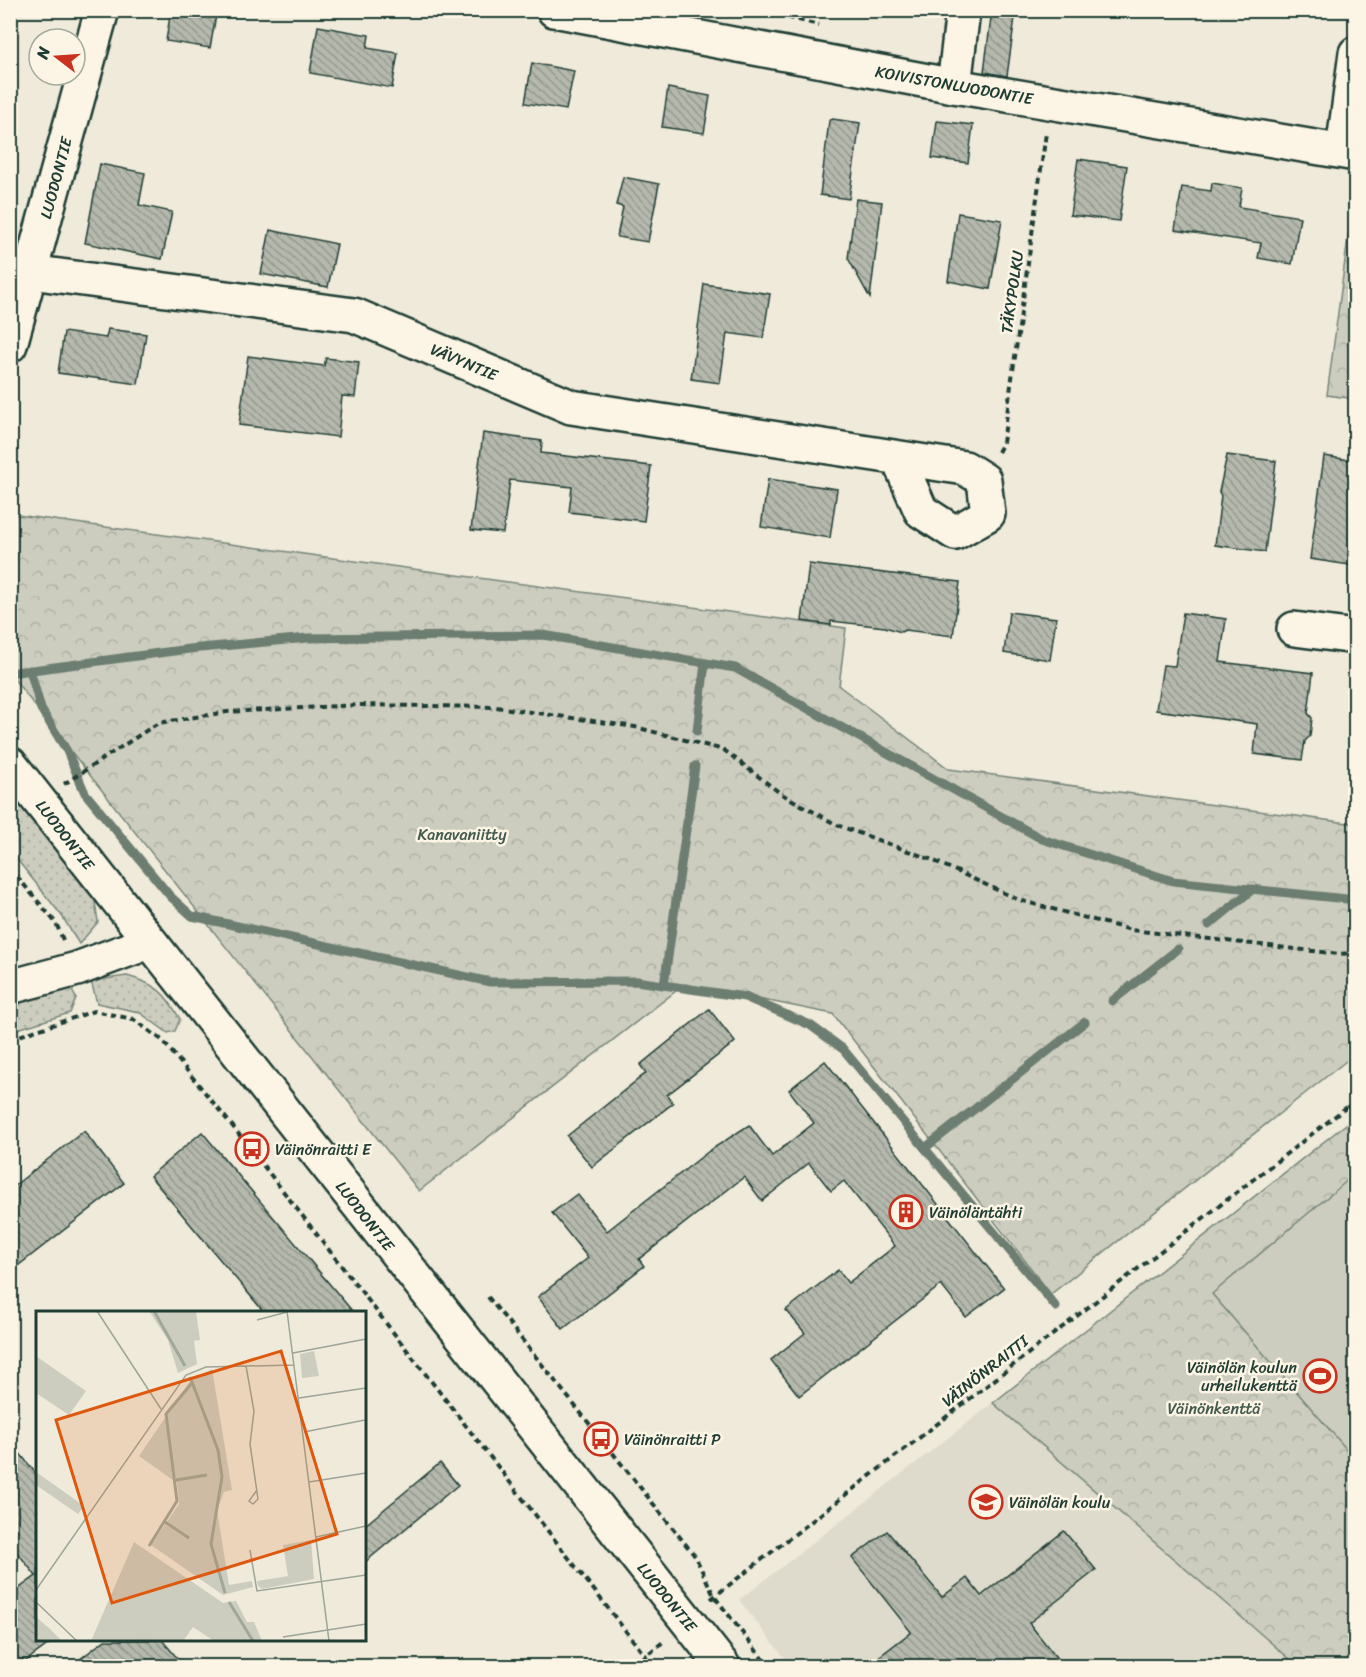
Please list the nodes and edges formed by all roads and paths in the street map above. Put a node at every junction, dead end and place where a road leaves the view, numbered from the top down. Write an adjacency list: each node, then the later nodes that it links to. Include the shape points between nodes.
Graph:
1 (102, 10): 9 (street, LUODONTIE)
2 (554, 10): 4 (street, KOIVISTONLUODONTIE)
3 (963, 10): 6 (street)
4 (602, 14): 6 (street, KOIVISTONLUODONTIE)
5 (1356, 53): 8 (street)
6 (954, 86): 7 (street, KOIVISTONLUODONTIE)
7 (1051, 103): 8 (street, KOIVISTONLUODONTIE); 12 (path, TÄKYPOLKU, via 1003,443)
8 (1349, 152)
9 (30, 272): 10 (street, LUODONTIE); 11 (street, VÄVYNTIE, via 354,315 571,407)
10 (10, 345)
11 (898, 458): 12 (street, VÄVYNTIE, via 965,468); 12 (street, via 921,511 955,533 988,514)
12 (984, 480)
13 (1294, 629): 14 (street)
14 (1356, 638)
15 (10, 764): 16 (street, LUODONTIE)
16 (39, 803): 18 (street, LUODONTIE); 19 (path, via 158,723 227,712 358,705 496,707 635,727 724,750 780,793 837,825 930,859 1019,900 1131,930)
17 (10, 868): 20 (path, via 56,923)
18 (149, 942): 20 (street); 27 (street, LUODONTIE)
19 (1356, 953)
20 (77, 969): 21 (street); 22 (path)
21 (10, 987)
22 (94, 1011): 23 (path); 28 (path, via 133,1019 162,1040)
23 (10, 1039)
24 (1356, 1100): 26 (path, VÄINÖNRAITTI)
25 (488, 1297): 26 (path, via 695,1556)
26 (714, 1596): 27 (path, VÄINÖNRAITTI); 32 (path)
27 (687, 1622): 28 (path, VÄINÖNRAITTI); 31 (street, LUODONTIE)
28 (646, 1657): 29 (path, VÄINÖNRAITTI); 30 (path)
29 (633, 1666)
30 (653, 1666)
31 (723, 1666)
32 (768, 1666)

